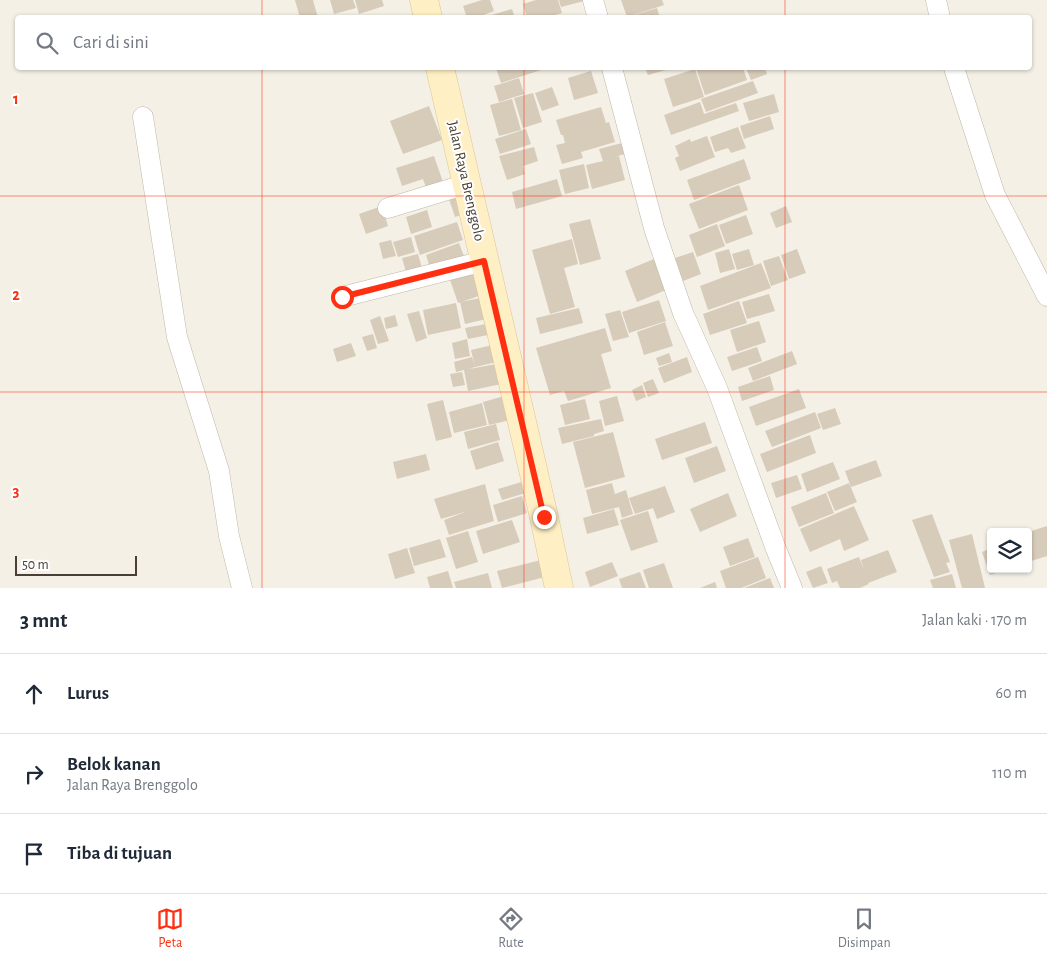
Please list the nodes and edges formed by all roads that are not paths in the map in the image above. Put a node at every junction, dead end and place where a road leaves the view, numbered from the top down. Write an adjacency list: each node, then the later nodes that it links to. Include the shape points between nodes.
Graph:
1 (424, 0): 4 (main road)
2 (593, 0): 5 (street)
3 (936, 0): 6 (street)
4 (427, 15)
5 (597, 15)
6 (939, 15)
7 (440, 70): 11 (main road, Jalan Raya Brenggolo)
8 (613, 70): 18 (street, via 654,228 683,313 717,388)
9 (955, 70): 14 (street, via 995,195)
10 (143, 117): 16 (street, via 177,337 220,472 229,536)
11 (467, 184): 12 (street); 13 (main road, Jalan Raya Brenggolo)
12 (388, 208)
13 (484, 261): 15 (street); 17 (main road, Jalan Raya Brenggolo)
14 (1047, 296)
15 (342, 297)
16 (242, 588)
17 (559, 588)
18 (792, 588)

